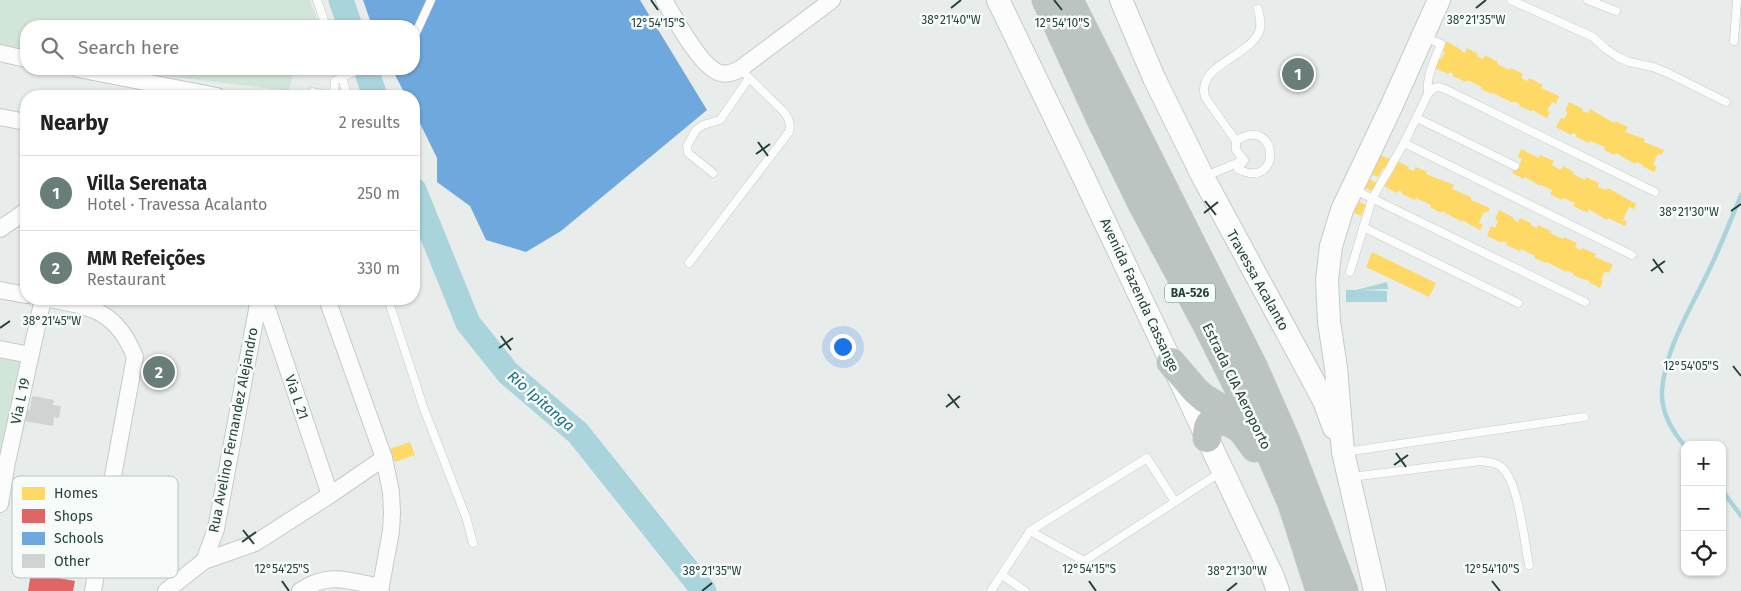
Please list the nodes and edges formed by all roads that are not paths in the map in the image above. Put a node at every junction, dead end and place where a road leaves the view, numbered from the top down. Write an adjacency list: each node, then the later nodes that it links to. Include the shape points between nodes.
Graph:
1 (317, 0): 15 (lane)
2 (431, 0): 16 (lane)
3 (664, 0): 21 (street, via 696,52 708,65 723,74)
4 (832, 0): 21 (street)
5 (998, 0): 62 (main road, Avenida Fazenda Cassange)
6 (1046, 0): 76 (highway, Estrada CIA Aeroporto / BA-526, via 1142,204 1263,437)
7 (1068, 0): 91 (highway, Estrada CIA Aeroporto / BA-526, via 1254,368 1287,442)
8 (1121, 0): 38 (main road, Travessa Acalanto, via 1154,78)
9 (1439, 0): 39 (main road, Travessa Acalanto)
10 (1511, 0): 29 (lane, via 1593,37 1618,57 1668,72)
11 (1588, 0): 14 (lane)
12 (1737, 0): 18 (lane)
13 (1258, 9): 33 (lane, via 1260,31 1254,40 1212,72 1203,89 1205,97)
14 (1616, 11)
15 (324, 20)
16 (420, 24)
17 (1434, 41): 28 (lane, via 1441,44 1430,71)
18 (1734, 41)
19 (0, 53): 20 (street)
20 (20, 57)
21 (745, 74): 37 (lane, via 720,120 696,130 687,146 688,153); 46 (lane, via 788,118 789,132)
22 (109, 75): 25 (street)
23 (342, 75): 26 (lane, via 334,82)
24 (344, 75): 27 (lane)
25 (185, 90)
26 (333, 90)
27 (346, 90)
28 (1428, 94): 31 (lane); 40 (lane, via 1434,88 1444,89)
29 (1726, 102)
30 (0, 117): 32 (street)
31 (1418, 118): 34 (lane); 36 (lane)
32 (20, 121)
33 (1236, 141): 35 (lane, via 1236,150); 35 (lane, via 1245,135 1255,134 1270,148 1271,158 1258,173 1247,174 1238,169)
34 (1404, 143): 41 (lane); 45 (lane)
35 (1244, 160): 38 (lane)
36 (1515, 166)
37 (713, 173)
38 (1203, 177): 64 (main road, Travessa Acalanto)
39 (1352, 189): 41 (lane); 63 (main road, Travessa Acalanto, via 1330,246 1327,280 1329,322)
40 (1655, 192)
41 (1372, 199): 43 (lane); 50 (lane)
42 (20, 215): 44 (street)
43 (1363, 227): 47 (lane); 51 (lane)
44 (0, 230)
45 (1632, 255)
46 (689, 263)
47 (1350, 272)
48 (0, 290): 49 (street)
49 (20, 294)
50 (1585, 302)
51 (1518, 303)
52 (42, 305): 61 (street, Via L 19)
53 (80, 305): 71 (street, via 105,316 122,331 135,358)
54 (258, 305): 79 (street, Rua Avelino Fernandez Alejandro, via 216,529)
55 (266, 305): 73 (street, Via L 21)
56 (329, 305): 69 (street)
57 (391, 305): 59 (lane)
58 (393, 305): 59 (lane)
59 (393, 310): 78 (lane, via 424,409)
60 (0, 349): 61 (street)
61 (30, 355): 75 (street, Via L 19)
62 (1172, 362): 66 (highway, via 1195,390 1226,412); 67 (main road, Avenida Fazenda Cassange)
63 (1336, 368): 64 (main road, via 1332,378 1324,382); 68 (main road, Travessa Acalanto)
64 (1308, 371): 68 (main road, Travessa Acalanto)
65 (1584, 417): 68 (lane)
66 (1241, 429): 67 (highway, via 1221,420 1214,421 1209,424); 76 (highway)
67 (1207, 438): 70 (main road, Avenida Fazenda Cassange)
68 (1343, 452): 72 (main road, Travessa Acalanto)
69 (384, 458): 73 (street, Rua Avelino Fernandez Alejandro); 83 (street, via 392,513)
70 (1223, 471): 74 (lane); 89 (main road, Avenida Fazenda Cassange)
71 (113, 476)
72 (1349, 478): 80 (lane, via 1492,462 1509,476 1514,488); 92 (main road, Travessa Acalanto)
73 (330, 495): 79 (street, Rua Avelino Fernandez Alejandro, via 255,543)
74 (1176, 502): 77 (lane, via 1084,561); 77 (lane, via 1147,458)
75 (0, 504)
76 (1292, 504): 90 (highway, Estrada CIA Aeroporto / BA-526)
77 (1030, 531): 81 (lane)
78 (473, 543)
79 (204, 561): 85 (street, Rua Avelino Fernandez Alejandro)
80 (1529, 565)
81 (1002, 575): 87 (lane); 88 (lane)
82 (95, 578): 84 (street)
83 (380, 589): 86 (street, via 328,578)
84 (93, 591)
85 (166, 591)
86 (300, 591)
87 (991, 591)
88 (1025, 591)
89 (1278, 591)
90 (1320, 591)
91 (1344, 591)
92 (1375, 591)

